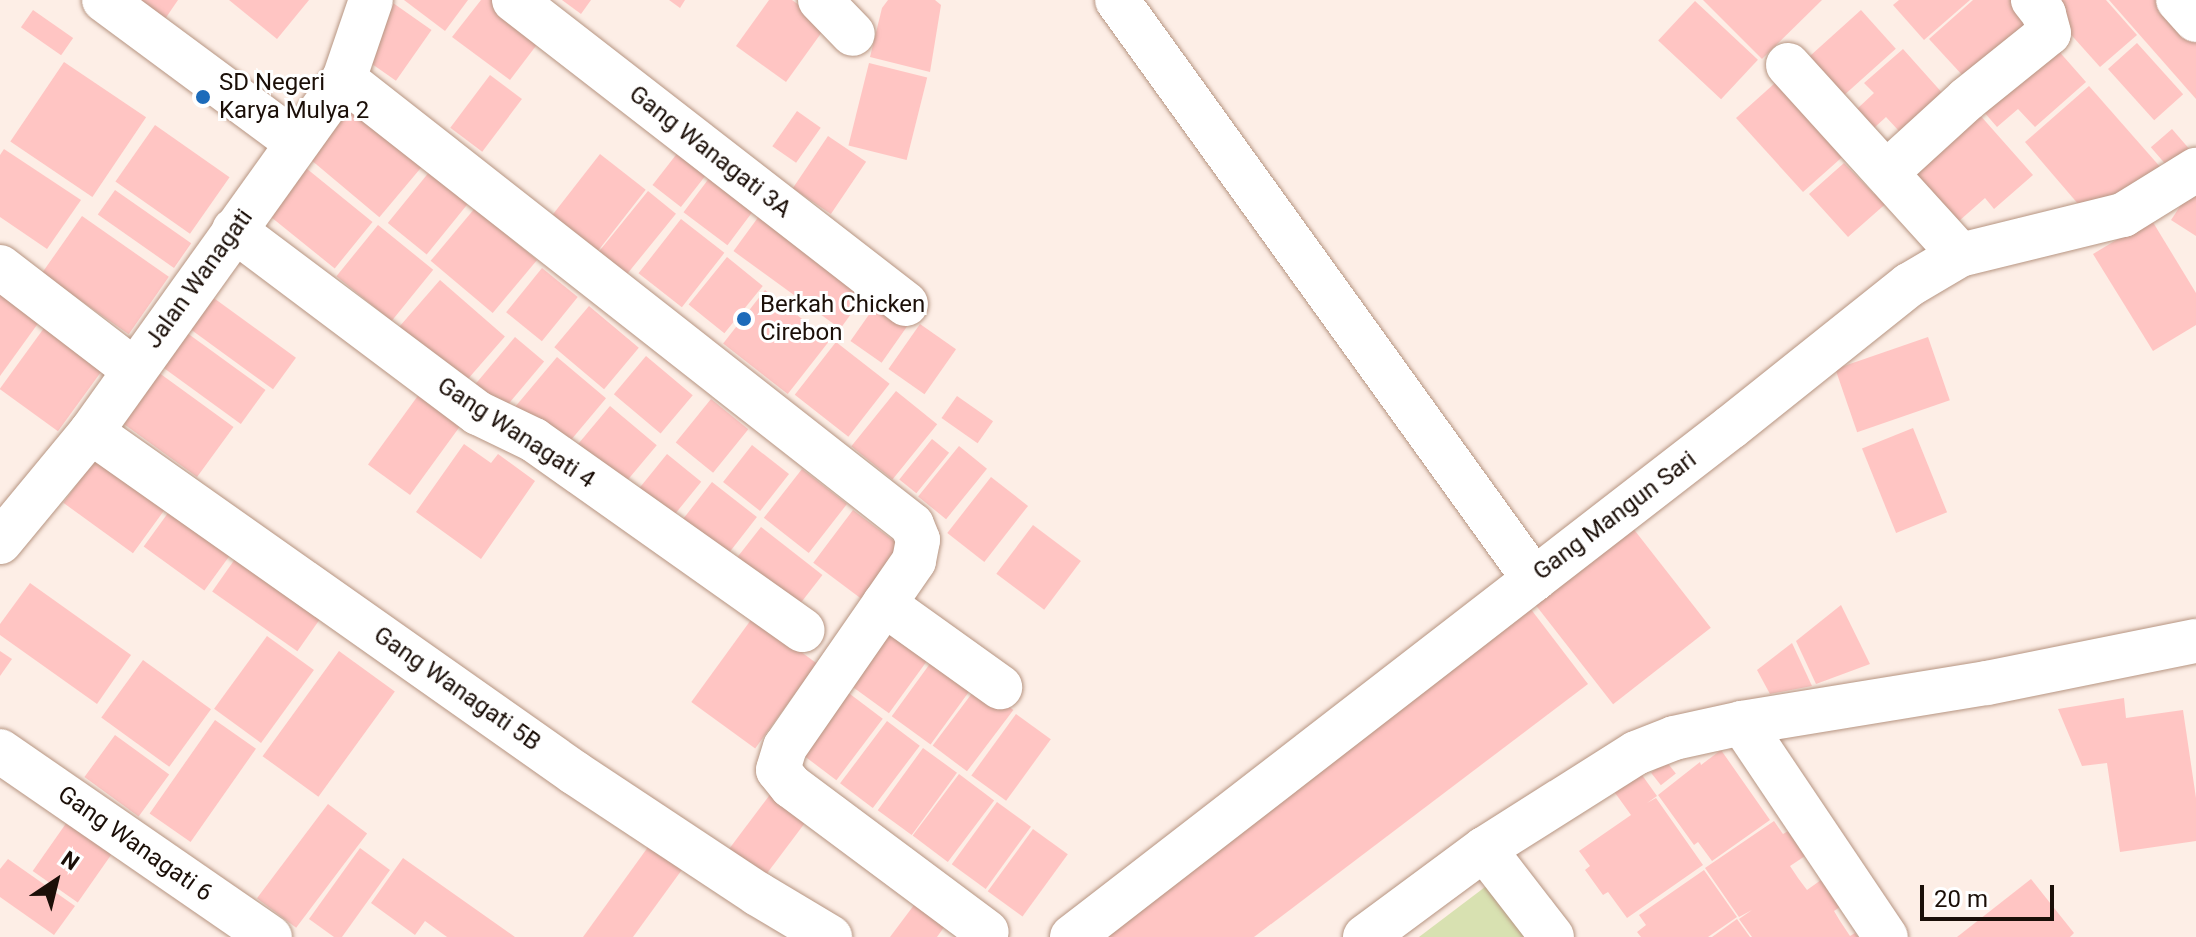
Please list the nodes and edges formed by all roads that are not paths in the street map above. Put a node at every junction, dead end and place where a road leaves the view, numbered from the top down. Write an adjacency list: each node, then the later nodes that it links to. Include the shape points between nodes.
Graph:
1 (104, 0): 12 (street)
2 (371, 0): 11 (street, Jalan Wanagati)
3 (514, 0): 18 (street, Gang Wanagati 3A)
4 (820, 0): 9 (street)
5 (1117, 0): 22 (street)
6 (2033, 0): 14 (street, via 2049,33)
7 (2178, 0): 8 (street)
8 (2196, 20)
9 (853, 34)
10 (1788, 65): 14 (street)
11 (344, 79): 12 (street, Jalan Wanagati); 23 (street, via 912,525 918,540 914,561)
12 (297, 143): 15 (street, Jalan Wanagati)
13 (2196, 170): 16 (street, Gang Mangun Sari, via 2123,215)
14 (1887, 172): 16 (street)
15 (234, 230): 19 (street, Jalan Wanagati); 24 (street, Gang Wanagati 4, via 478,413 534,440)
16 (1960, 255): 22 (street, Gang Mangun Sari, via 1909,285)
17 (0, 267): 19 (street)
18 (906, 304)
19 (134, 370): 20 (street, Jalan Wanagati)
20 (91, 432): 21 (street, Jalan Wanagati); 32 (street, Gang Wanagati 5B, via 575,773)
21 (1, 537)
22 (1534, 579): 33 (street, Gang Mangun Sari)
23 (884, 604): 26 (street); 30 (street, via 785,747 778,770 791,786)
24 (802, 630)
25 (2196, 641): 27 (street, via 1987,683)
26 (1000, 687)
27 (1742, 723): 29 (street, via 1674,738 1636,753); 36 (street)
28 (0, 751): 31 (street, Gang Wanagati 6)
29 (1484, 849): 34 (street); 35 (street)
30 (987, 932)
31 (270, 937)
32 (830, 937)
33 (1072, 937)
34 (1365, 937)
35 (1552, 937)
36 (1886, 937)

